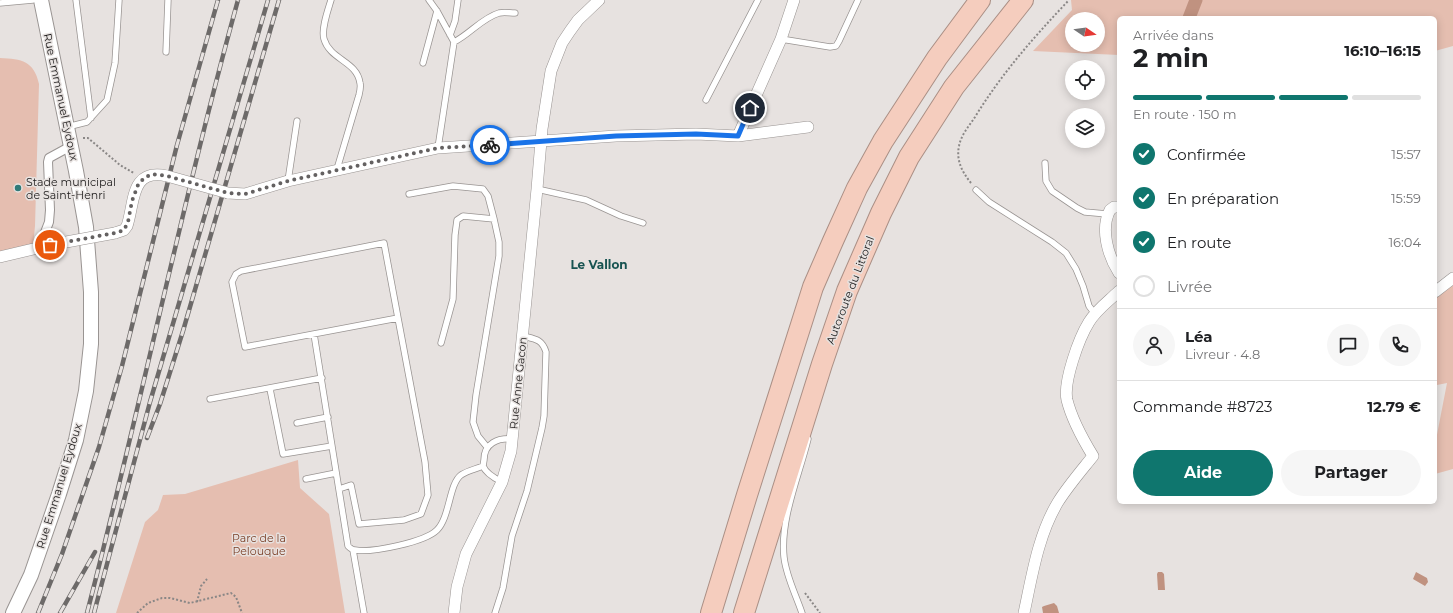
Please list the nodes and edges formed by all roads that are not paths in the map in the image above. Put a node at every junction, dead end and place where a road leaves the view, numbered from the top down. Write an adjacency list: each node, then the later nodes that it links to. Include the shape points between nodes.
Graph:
1 (34, 0): 15 (lane)
2 (41, 0): 28 (street, Rue Emmanuel Eydoux)
3 (76, 0): 24 (lane)
4 (118, 0): 24 (lane, via 115,63 107,100)
5 (168, 0): 21 (lane)
6 (331, 0): 32 (lane, via 323,38 331,52 354,68 360,82 359,95)
7 (429, 0): 16 (lane)
8 (458, 0): 18 (lane)
9 (599, 0): 29 (street, Rue Anne Gacon, via 574,26 555,58)
10 (758, 0): 23 (lane)
11 (794, 0): 19 (street)
12 (858, 0): 19 (lane, via 836,46)
13 (980, 0): 73 (highway, via 937,58 883,141 857,188 833,240 813,287)
14 (1023, 0): 52 (highway, Autoroute du Littoral, via 954,87 909,157 847,291)
15 (0, 3)
16 (437, 10): 18 (lane); 22 (lane)
17 (515, 14): 20 (lane, via 500,13 493,16)
18 (450, 35): 20 (lane)
19 (781, 39): 27 (street)
20 (454, 42): 30 (lane)
21 (166, 52)
22 (423, 63)
23 (706, 100)
24 (91, 118): 28 (lane)
25 (297, 121): 33 (lane)
26 (808, 127): 27 (street)
27 (738, 136): 29 (street, via 616,136)
28 (69, 137): 41 (street, via 48,162 49,222); 69 (street, Rue Emmanuel Eydoux, via 86,227 89,258 91,344 86,391 76,440 59,494 31,576)
29 (541, 141): 30 (street); 34 (street, Rue Anne Gacon)
30 (438, 148): 32 (street)
31 (1045, 163): 38 (lane, via 1046,181 1052,191 1085,212)
32 (337, 170): 33 (street)
33 (288, 181): 41 (street, bridge, via 245,194 228,193 152,174 144,178 134,193 124,230)
34 (537, 189): 40 (lane, via 586,200); 50 (street, Rue Anne Gacon)
35 (976, 190): 47 (lane, via 989,202 1066,253 1076,269 1089,306)
36 (409, 194): 39 (lane, via 453,186 483,188 488,196)
37 (1117, 207): 38 (street)
38 (1108, 214): 43 (street, via 1106,240)
39 (494, 219): 51 (lane, via 463,216 457,220 453,299); 62 (lane, via 500,256 473,422 478,436)
40 (643, 223)
41 (45, 246): 42 (street)
42 (0, 257)
43 (1117, 269)
44 (1453, 278): 45 (street)
45 (1437, 290)
46 (1117, 293): 47 (street)
47 (1095, 314): 76 (street, via 1084,331 1067,386 1067,399 1072,415 1093,456 1058,502 1050,518 1042,538)
48 (398, 318): 49 (lane); 49 (lane, via 384,243 241,271 233,277 244,347); 67 (lane, via 425,462 428,495 421,514 404,520 359,524 351,486)
49 (314, 334): 53 (lane)
50 (523, 336): 60 (street, Rue Anne Gacon); 72 (lane, via 537,339 544,344 544,416 531,477 515,523 503,588)
51 (441, 343)
52 (822, 364): 56 (lane); 74 (highway, Autoroute du Littoral)
53 (322, 378): 54 (lane); 57 (lane)
54 (270, 389): 55 (lane); 61 (lane, via 283,454)
55 (210, 399)
56 (816, 407)
57 (328, 417): 58 (lane); 61 (lane)
58 (297, 423)
59 (809, 436): 75 (lane, via 788,514 784,544 784,558)
60 (513, 439): 62 (lane, via 492,442); 66 (street, Rue Anne Gacon)
61 (332, 446): 64 (lane)
62 (487, 447): 63 (lane)
63 (483, 466): 66 (lane, via 490,475); 68 (lane, via 460,475 443,521 429,536 418,541 381,548)
64 (336, 473): 65 (lane); 67 (lane)
65 (306, 479)
66 (502, 482): 71 (street, Rue Anne Gacon, via 466,554 457,587)
67 (338, 489): 68 (lane, via 348,546)
68 (353, 550): 70 (lane)
69 (13, 613)
70 (364, 613)
71 (454, 613)
72 (495, 613)
73 (711, 613)
74 (744, 613)
75 (802, 613)
76 (1024, 613)

